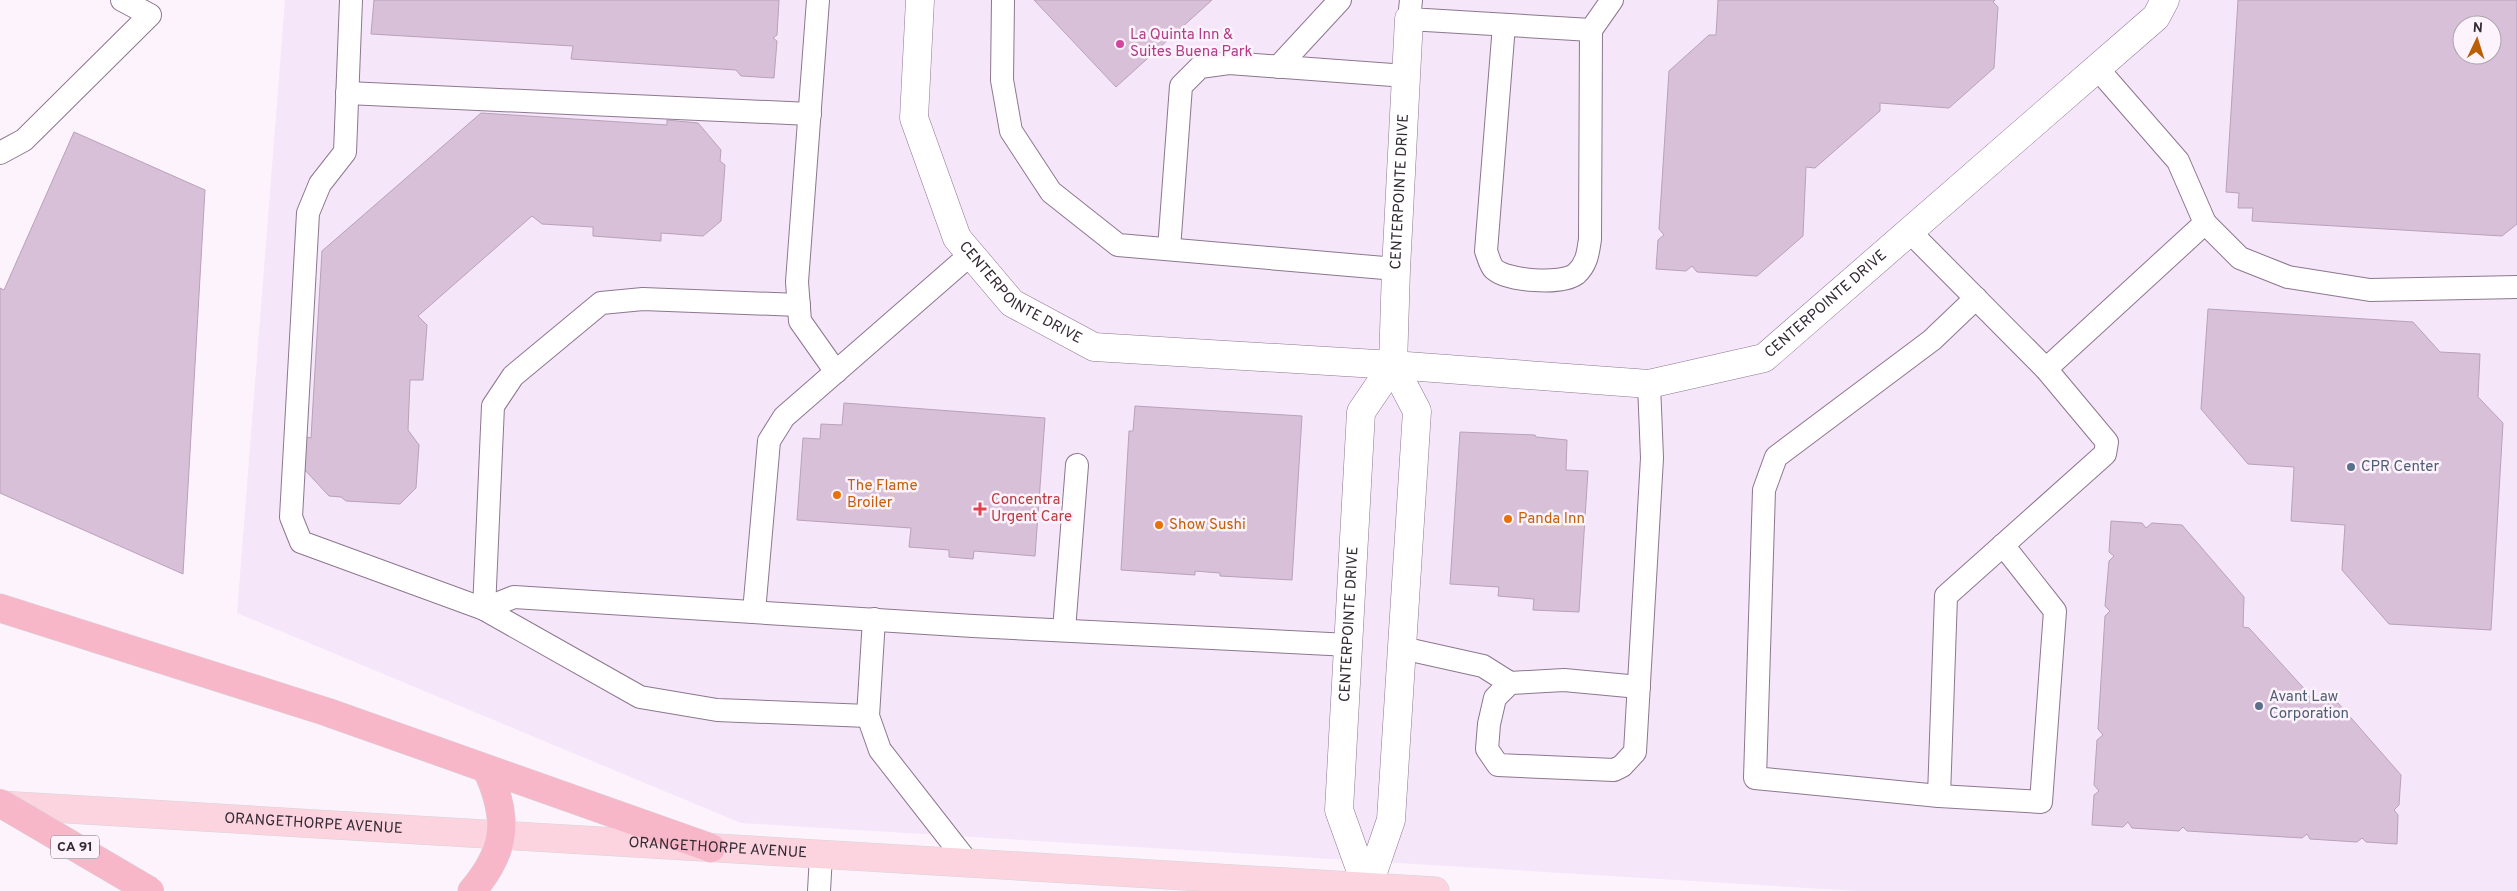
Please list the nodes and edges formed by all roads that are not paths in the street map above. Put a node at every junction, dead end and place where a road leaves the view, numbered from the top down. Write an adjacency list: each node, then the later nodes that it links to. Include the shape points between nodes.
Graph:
1 (122, 0): 17 (lane, via 150,15 24,140)
2 (351, 0): 15 (lane)
3 (818, 0): 16 (lane)
4 (920, 0): 21 (street, CENTERPOINTE DRIVE, via 914,118 956,238)
5 (1003, 0): 20 (lane, via 1002,80 1011,131 1051,192 1118,245)
6 (1340, 0): 12 (lane)
7 (1612, 0): 11 (lane)
8 (2165, 0): 13 (street, CENTERPOINTE DRIVE, via 2156,17)
9 (1410, 9): 10 (lane); 14 (street, CENTERPOINTE DRIVE)
10 (1504, 25): 11 (lane); 11 (lane, via 1486,251 1493,268 1508,277 1556,280 1575,274 1587,261)
11 (1591, 30)
12 (1278, 67): 14 (lane); 20 (lane, via 1229,63 1200,67 1181,86)
13 (2097, 68): 18 (lane, via 2178,161); 19 (street, CENTERPOINTE DRIVE)
14 (1406, 76): 22 (street, CENTERPOINTE DRIVE)
15 (347, 93): 16 (lane); 33 (lane, via 345,152 320,184 308,213 291,516 301,542)
16 (810, 114): 25 (lane, via 797,282)
17 (0, 153)
18 (2205, 223): 23 (lane, via 2240,258 2288,277 2370,290); 27 (lane)
19 (1910, 232): 24 (lane); 29 (street, CENTERPOINTE DRIVE, via 1764,358)
20 (1169, 249): 22 (lane)
21 (971, 254): 26 (street, CENTERPOINTE DRIVE, via 1012,302 1094,347); 28 (lane)
22 (1396, 269): 26 (street, CENTERPOINTE DRIVE)
23 (2517, 287)
24 (1976, 298): 27 (lane); 43 (lane, via 1932,340 1776,457 1764,490 1754,778)
25 (799, 305): 28 (lane, via 800,321); 33 (lane, via 643,300 601,303 513,376 493,406)
26 (1393, 365): 29 (street, CENTERPOINTE DRIVE); 37 (street, CENTERPOINTE DRIVE, via 1362,412); 38 (street, CENTERPOINTE DRIVE, via 1417,411)
27 (2046, 369): 31 (lane, via 2107,442 2105,454)
28 (836, 372): 34 (lane, via 784,417 769,441)
29 (1649, 384): 40 (lane, via 1652,458)
30 (1077, 465): 36 (lane)
31 (2003, 545): 43 (lane, via 1946,596); 43 (lane, via 2056,610 2041,802)
32 (0, 608): 42 (highway, via 326,712)
33 (484, 609): 34 (lane, via 514,597); 41 (lane, via 640,697 717,710)
34 (754, 612): 35 (lane)
35 (874, 619): 36 (lane); 41 (lane)
36 (1064, 630): 37 (lane)
37 (1349, 645): 49 (street, CENTERPOINTE DRIVE, via 1339,810)
38 (1402, 648): 39 (lane, via 1484,666); 49 (street, CENTERPOINTE DRIVE, via 1391,820)
39 (1510, 683): 40 (lane, via 1564,680); 40 (lane, via 1495,698 1487,749 1498,765 1548,768 1614,770 1622,766 1634,752)
40 (1639, 687)
41 (868, 716): 48 (lane, via 880,750)
42 (487, 770): 45 (highway, via 499,796); 46 (highway)
43 (1939, 796)
44 (0, 804): 45 (main road, ORANGETHORPE AVENUE); 50 (highway, CA 91, bridge)
45 (501, 836): 46 (main road, ORANGETHORPE AVENUE); 51 (highway, via 486,875)
46 (711, 848): 47 (main road, ORANGETHORPE AVENUE)
47 (821, 855): 48 (main road, ORANGETHORPE AVENUE); 52 (lane)
48 (968, 864): 49 (main road, ORANGETHORPE AVENUE)
49 (1368, 889): 53 (main road, ORANGETHORPE AVENUE)
50 (150, 891)
51 (472, 891)
52 (819, 891)
53 (1435, 891)

